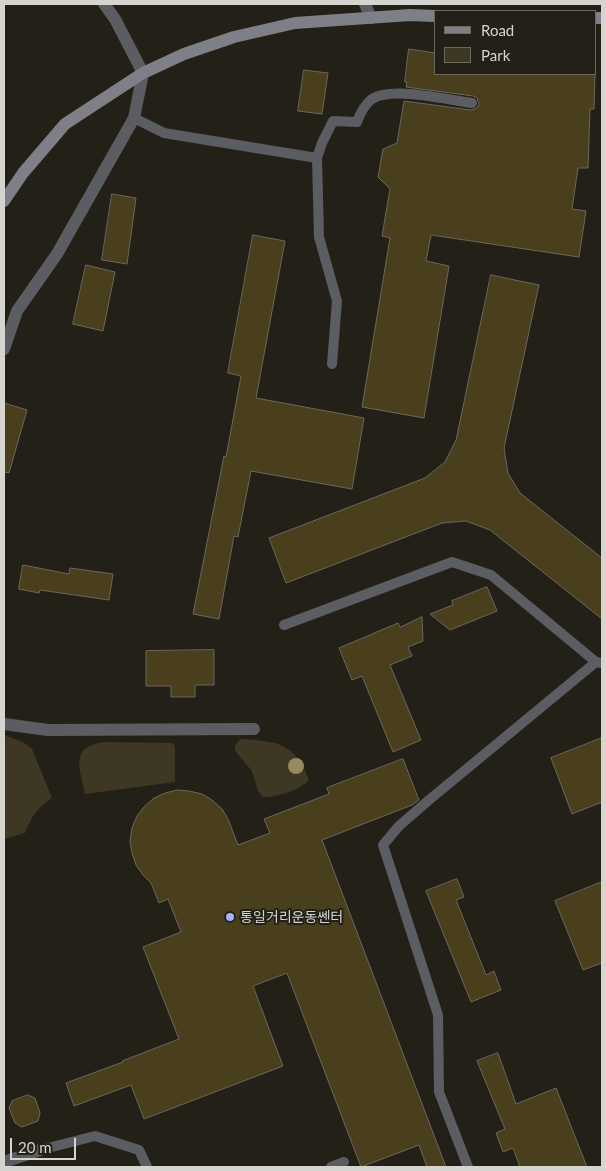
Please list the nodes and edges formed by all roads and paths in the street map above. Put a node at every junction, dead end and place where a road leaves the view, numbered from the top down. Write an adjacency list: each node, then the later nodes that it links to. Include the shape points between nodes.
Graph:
1 (104, 4): 5 (street)
2 (365, 4): 4 (street)
3 (434, 16): 4 (main road)
4 (371, 18): 5 (main road, via 295,23 234,37 184,54)
5 (143, 73): 7 (street); 9 (main road, via 65,124)
6 (472, 103): 8 (lane, via 401,93 372,99 357,122 333,120)
7 (134, 118): 8 (lane, via 164,133); 10 (street, via 57,254 17,311)
8 (318, 158): 11 (lane, via 319,237 337,301)
9 (4, 201)
10 (4, 349)
11 (332, 364)
12 (284, 625): 13 (lane, via 452,562 491,575)
13 (599, 662): 21 (lane, via 429,800 383,845 438,1015 439,1092)
14 (4, 724): 15 (street, via 48,730)
15 (254, 729)
16 (40, 1150): 17 (street); 19 (lane, via 95,1136 139,1150)
17 (4, 1162)
18 (344, 1162): 20 (lane)
19 (147, 1167)
20 (331, 1167)
21 (468, 1167)

